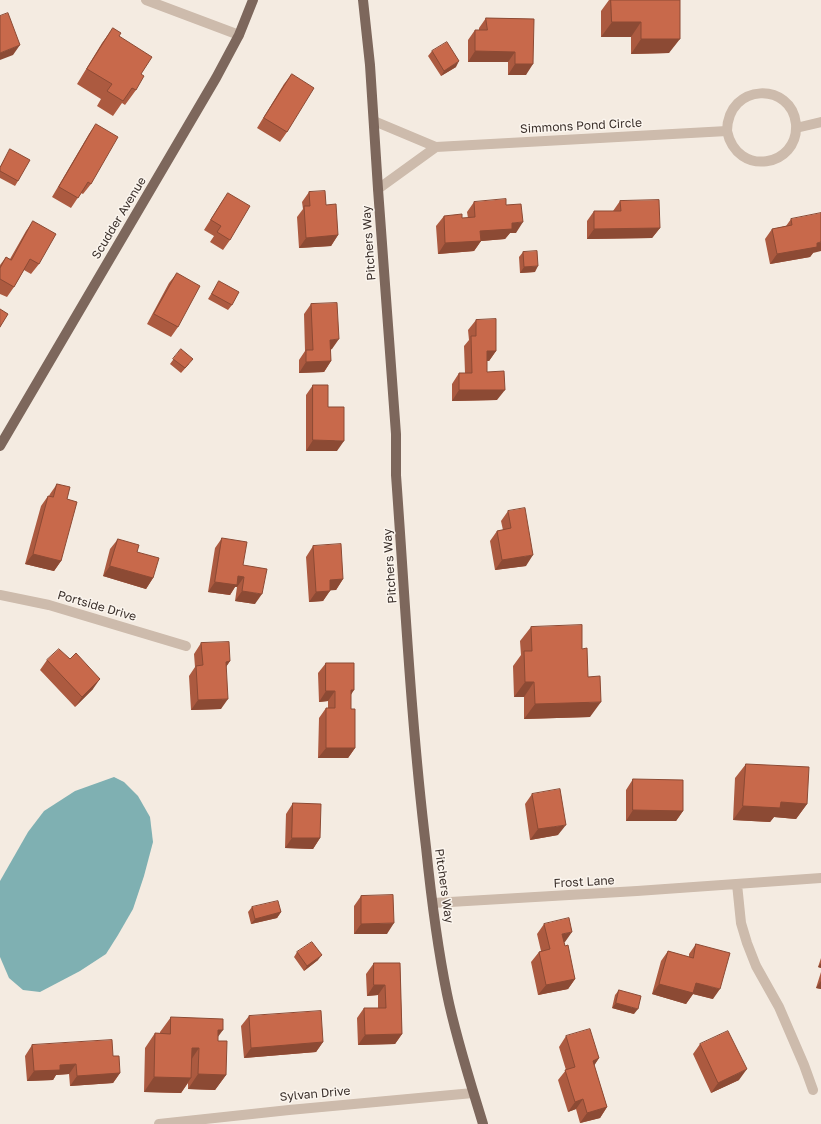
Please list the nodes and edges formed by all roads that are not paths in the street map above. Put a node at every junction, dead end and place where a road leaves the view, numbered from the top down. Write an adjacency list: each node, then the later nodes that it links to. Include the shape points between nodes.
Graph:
1 (146, 0): 4 (street)
2 (254, 0): 4 (main road, Scudder Avenue)
3 (364, 0): 5 (main road, Pitchers Way)
4 (239, 35): 11 (main road, Scudder Avenue, via 188,127)
5 (374, 121): 9 (street, Simmons Pond Circle); 10 (main road, Pitchers Way)
6 (821, 122): 7 (street)
7 (796, 128): 8 (street, via 794,139 786,151 774,159 761,162 741,155 731,144); 8 (street, via 794,117 786,104 774,95 758,93 744,98 732,108)
8 (727, 131): 9 (street, Simmons Pond Circle)
9 (436, 147): 10 (street)
10 (378, 189): 16 (main road, Pitchers Way, via 415,745)
11 (0, 446)
12 (0, 595): 13 (street, Portside Drive, via 49,606)
13 (186, 646)
14 (821, 878): 15 (street, Frost Lane)
15 (737, 884): 16 (street, Frost Lane); 17 (street, via 741,923 756,966 779,1007)
16 (433, 904): 18 (main road, Pitchers Way, via 448,995)
17 (813, 1090)
18 (473, 1093): 19 (street, Sylvan Drive); 20 (main road, Pitchers Way)
19 (159, 1124)
20 (483, 1124)

